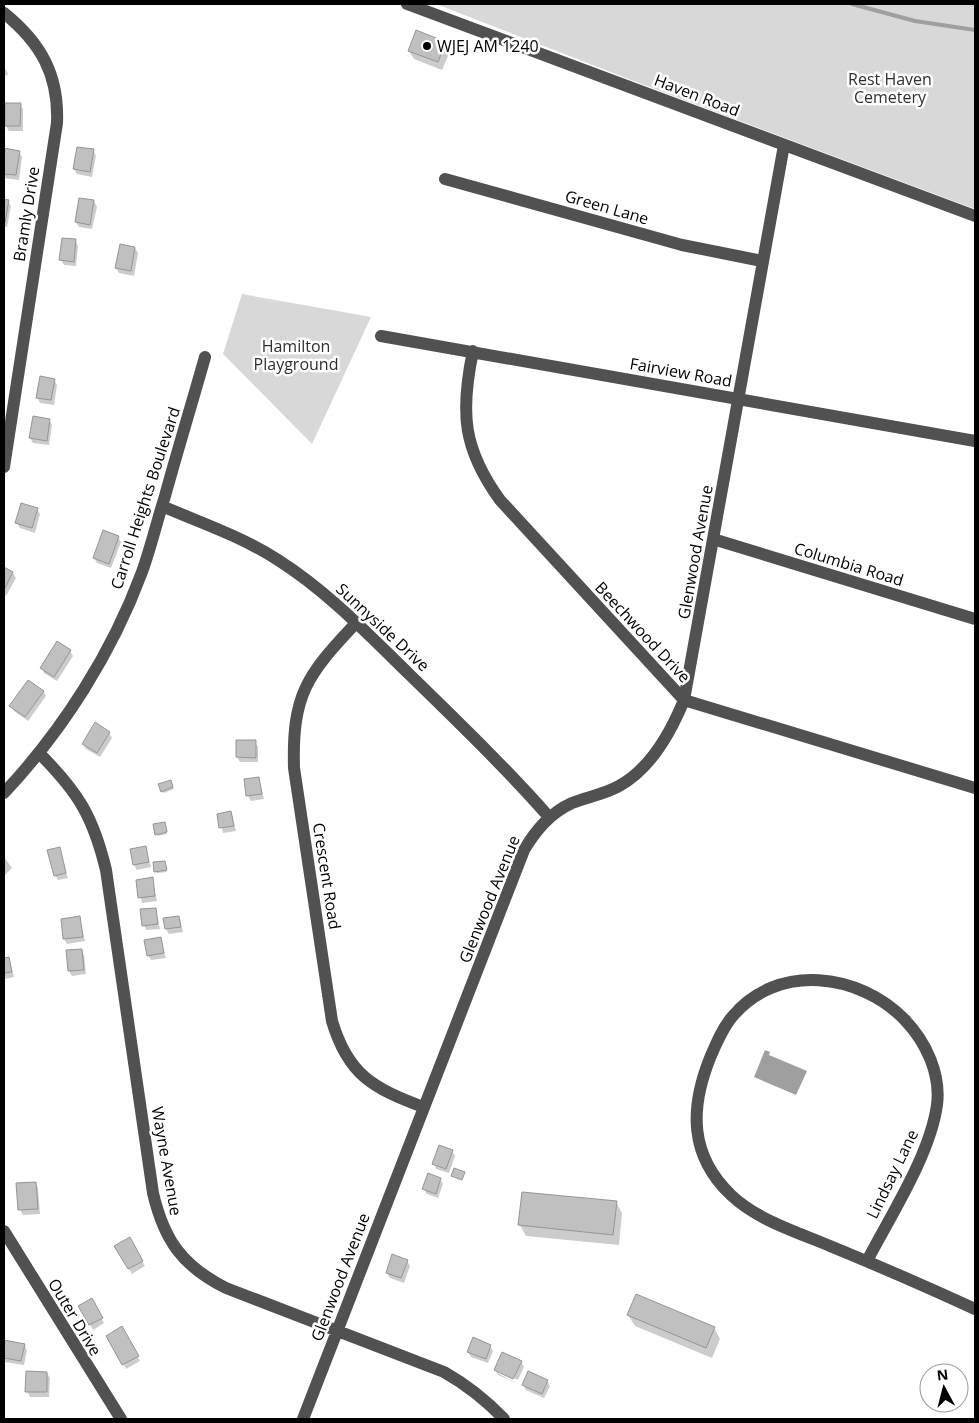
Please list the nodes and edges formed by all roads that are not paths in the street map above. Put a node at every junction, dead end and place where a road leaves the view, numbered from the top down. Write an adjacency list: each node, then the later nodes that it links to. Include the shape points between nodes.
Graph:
1 (407, 4): 3 (street, Haven Road)
2 (4, 13): 12 (street, Bramly Drive, via 32,39 44,58 58,101)
3 (784, 145): 5 (street, Haven Road); 6 (street, Glenwood Avenue)
4 (445, 179): 6 (street, Green Lane, via 682,245)
5 (975, 216)
6 (762, 262): 10 (street, Glenwood Avenue)
7 (381, 336): 8 (street, Fairview Road)
8 (473, 351): 10 (street, Fairview Road); 17 (street, Beechwood Drive, via 466,421 477,463 488,483 507,508)
9 (205, 357): 13 (street, Carroll Heights Boulevard)
10 (739, 399): 11 (street, Fairview Road); 14 (street, Glenwood Avenue)
11 (975, 441)
12 (4, 467)
13 (162, 506): 16 (street, Sunnyside Drive, via 240,539 277,559 312,583); 18 (street, Carroll Heights Boulevard, via 142,572 117,628 67,715)
14 (713, 540): 15 (street, Columbia Road); 17 (street, Glenwood Avenue)
15 (975, 619)
16 (356, 622): 21 (street, Sunnyside Drive, via 509,772); 22 (street, Crescent Road, via 307,682 297,712 293,739 294,768 332,1021 339,1045 370,1083)
17 (684, 700): 19 (street, Beechwood Drive); 21 (street, Glenwood Avenue, via 678,717 637,775 618,787 571,804)
18 (39, 753): 20 (street, Carroll Heights Boulevard); 26 (street, Wayne Avenue, via 66,779 80,799 99,842 160,1221 172,1244 205,1278)
19 (975, 788)
20 (4, 793)
21 (549, 817): 22 (street, Glenwood Avenue, via 524,850)
22 (423, 1107): 26 (street, Glenwood Avenue)
23 (4, 1231): 27 (street, Outer Drive)
24 (867, 1262): 24 (street, Lindsay Lane, via 760,1215 732,1197 708,1167 698,1138 697,1098 717,1041 732,1017 754,997 792,982 826,979 845,982 876,998 898,1012 913,1028 934,1069 937,1102 928,1143); 25 (street, Lindsay Lane)
25 (975, 1309)
26 (337, 1331): 28 (street, Glenwood Avenue); 29 (street, Wayne Avenue, via 444,1372 473,1390)
27 (121, 1419)
28 (303, 1419)
29 (504, 1419)

